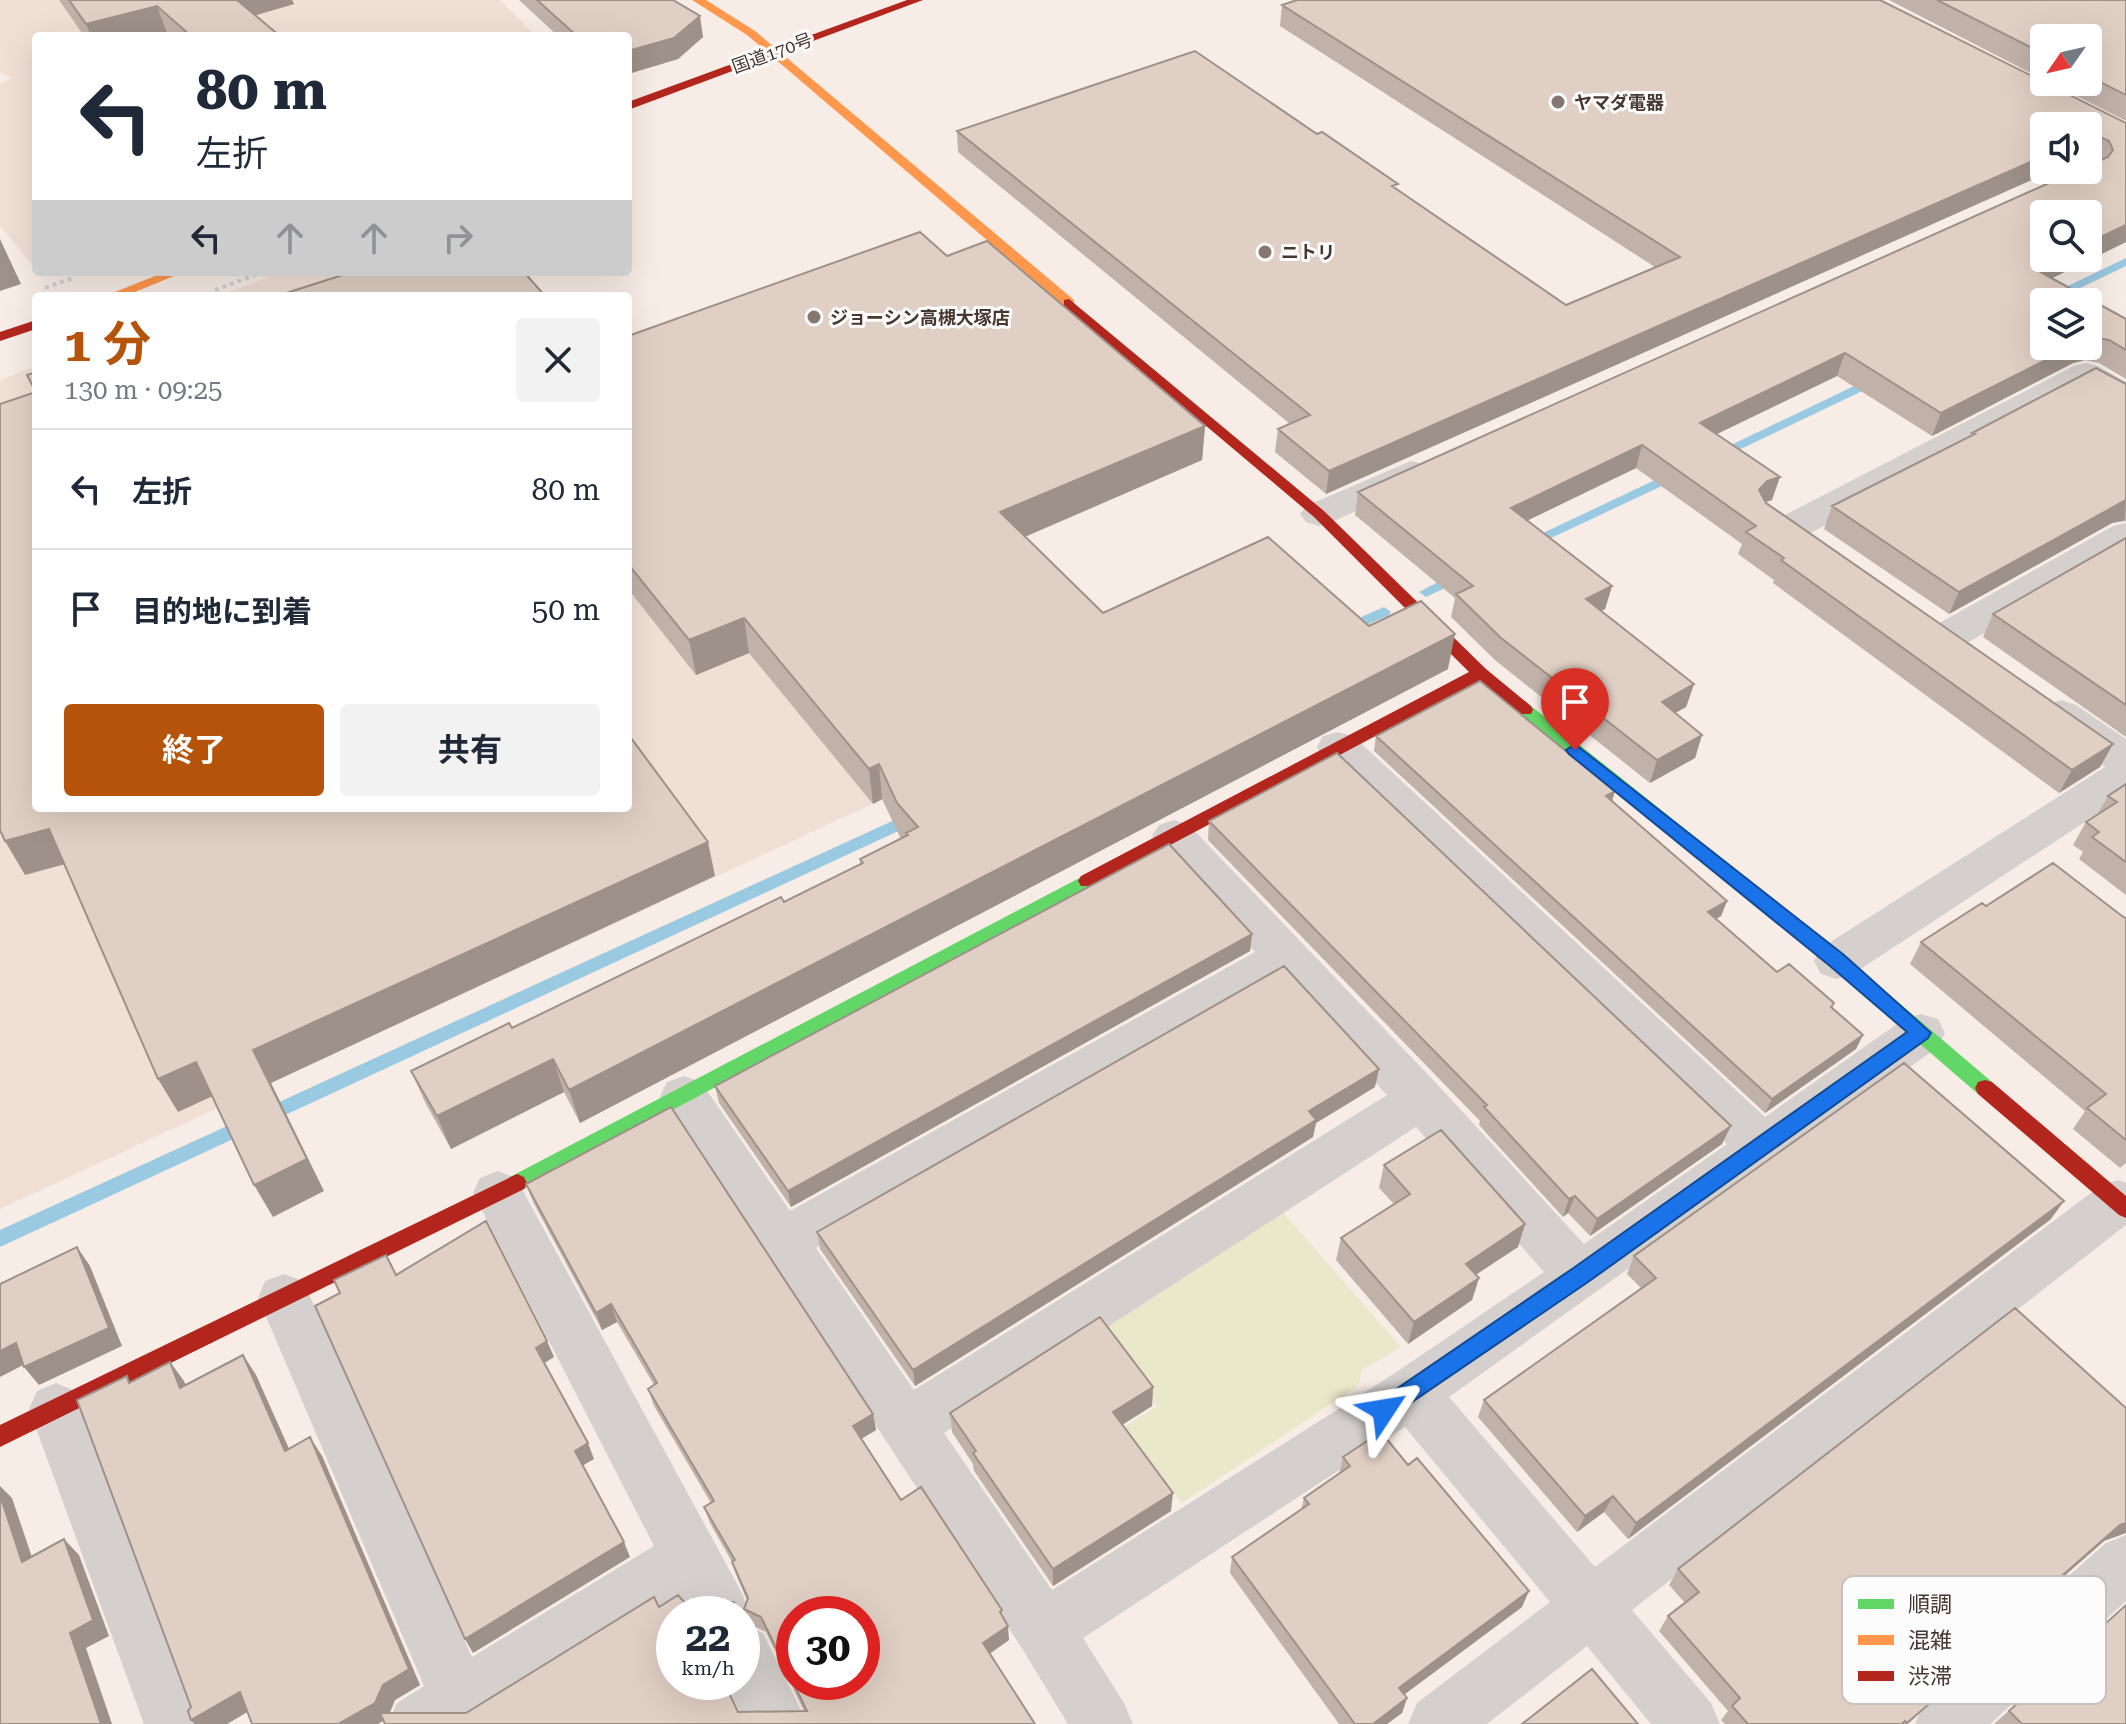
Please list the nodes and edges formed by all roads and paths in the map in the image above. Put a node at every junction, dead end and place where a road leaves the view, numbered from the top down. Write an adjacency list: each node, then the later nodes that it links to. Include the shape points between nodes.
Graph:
1 (698, 0): 3 (main road)
2 (917, 0): 3 (main road, 国道170号)
3 (773, 53): 4 (main road, 国道170号); 13 (main road)
4 (632, 105)
5 (166, 276): 8 (main road)
6 (252, 276): 7 (path)
7 (212, 291)
8 (123, 292)
9 (32, 325): 10 (main road)
10 (0, 337)
11 (2126, 397): 15 (street, via 2086,373 1783,521)
12 (1434, 462): 13 (street)
13 (1319, 514): 17 (main road)
14 (2126, 535): 16 (street, via 1935,627)
15 (1831, 555)
16 (1986, 663)
17 (1480, 673): 19 (main road); 26 (main road)
18 (2037, 698): 20 (street)
19 (1338, 747): 22 (main road); 30 (street)
20 (2126, 760)
21 (2126, 774): 23 (street)
22 (1174, 836): 25 (street); 28 (main road)
23 (2020, 842): 24 (street); 26 (street)
24 (2055, 869)
25 (1285, 957): 29 (street); 33 (street)
26 (1837, 961): 27 (main road)
27 (1921, 1033): 30 (street); 32 (main road)
28 (684, 1096): 31 (main road); 33 (street)
29 (1421, 1099): 34 (street); 38 (street)
30 (1762, 1146): 34 (street)
31 (498, 1193): 35 (main road); 40 (street)
32 (2122, 1206): 44 (street)
33 (783, 1241): 38 (street)
34 (1580, 1276): 36 (street)
35 (284, 1298): 37 (main road); 48 (street)
36 (1411, 1393): 44 (street); 45 (street)
37 (56, 1409): 39 (main road); 49 (street)
38 (906, 1426): 45 (street)
39 (0, 1436)
40 (691, 1556): 43 (street); 48 (street)
41 (2126, 1563): 42 (street)
42 (2106, 1581)
43 (712, 1596)
44 (1592, 1606): 52 (street); 53 (street)
45 (1044, 1629): 51 (street)
46 (760, 1689): 50 (street)
47 (1967, 1704): 54 (street)
48 (439, 1711)
49 (174, 1724)
50 (778, 1724)
51 (1103, 1724)
52 (1438, 1724)
53 (1690, 1724)
54 (1945, 1724)

